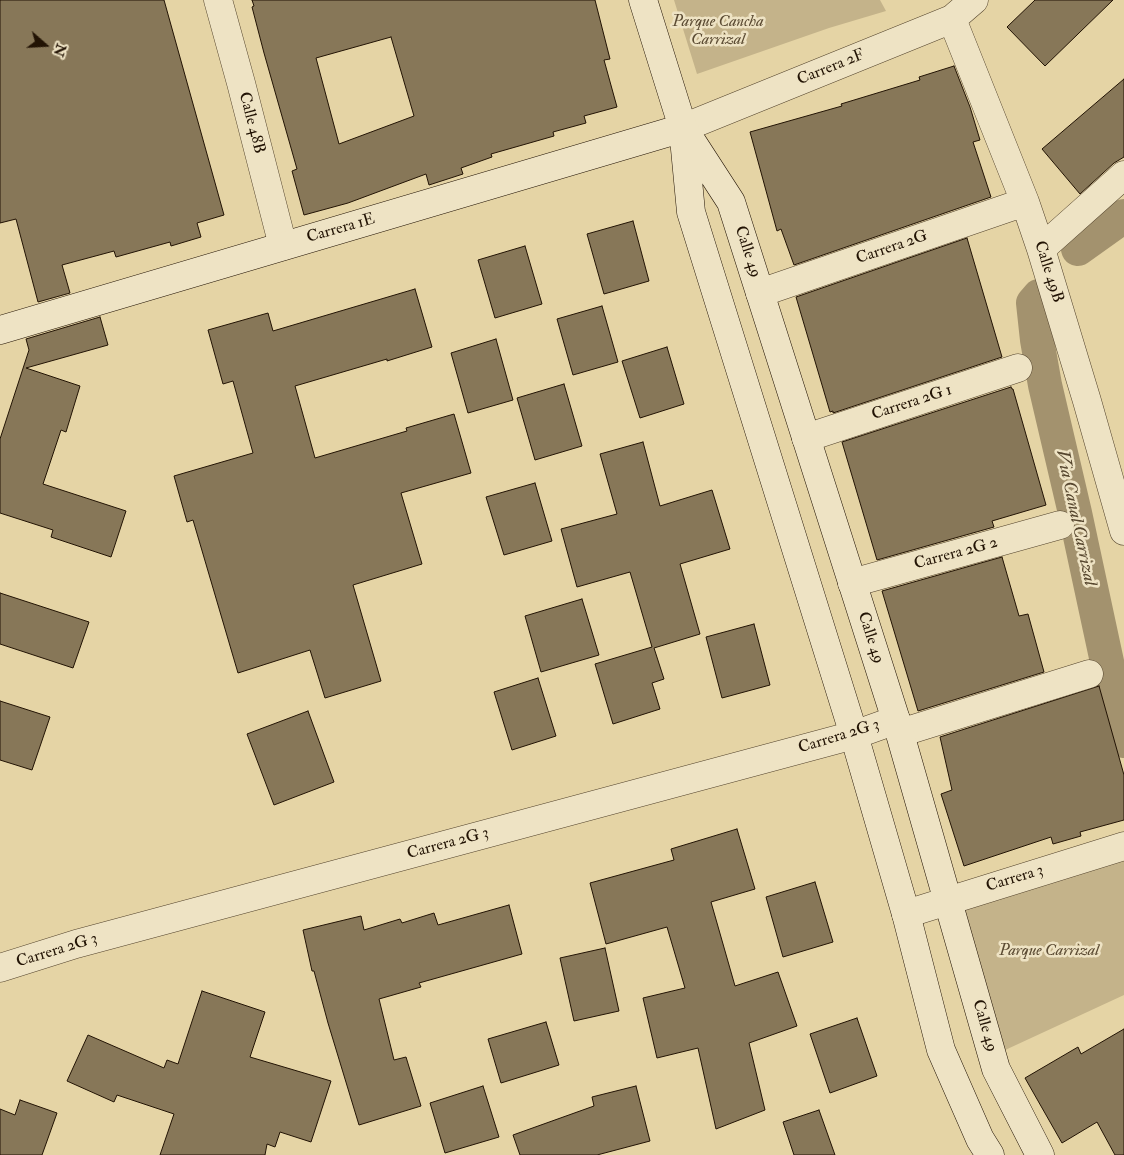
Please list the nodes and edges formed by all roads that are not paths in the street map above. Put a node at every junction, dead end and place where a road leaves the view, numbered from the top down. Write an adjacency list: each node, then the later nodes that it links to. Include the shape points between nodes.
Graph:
1 (218, 0): 8 (street, Calle 48B)
2 (643, 0): 5 (street, Calle 49)
3 (974, 0): 4 (street, Carrera 2F)
4 (952, 19): 5 (street, Carrera 2F); 7 (street, Calle 49B)
5 (682, 128): 8 (street, Carrera 1E); 10 (street, Calle 49, via 731,202); 19 (street, Calle 49, via 691,212)
6 (1124, 175): 9 (street)
7 (1024, 202): 9 (street, Calle 49B); 10 (street, Carrera 2G)
8 (283, 246): 11 (street, Carrera 1E)
9 (1040, 249): 15 (street, Calle 49B)
10 (760, 293): 13 (street, Calle 49)
11 (0, 330)
12 (1018, 368): 13 (street, Carrera 2G 1)
13 (806, 438): 16 (street, Calle 49)
14 (1060, 525): 16 (street, Carrera 2G 2)
15 (1124, 531)
16 (852, 583): 18 (street, Calle 49)
17 (1089, 674): 18 (street, Carrera 2G 3)
18 (898, 726): 19 (street, Carrera 2G 3); 21 (street, Calle 49)
19 (854, 735): 22 (street, Calle 49); 23 (street, Carrera 2G 3, via 85,942)
20 (1124, 846): 21 (street, Carrera 3)
21 (948, 900): 22 (street, Carrera 3); 25 (street, Calle 49, via 996,1069)
22 (906, 914): 24 (street, Calle 49, via 941,1050)
23 (0, 968)
24 (990, 1155)
25 (1040, 1155)

